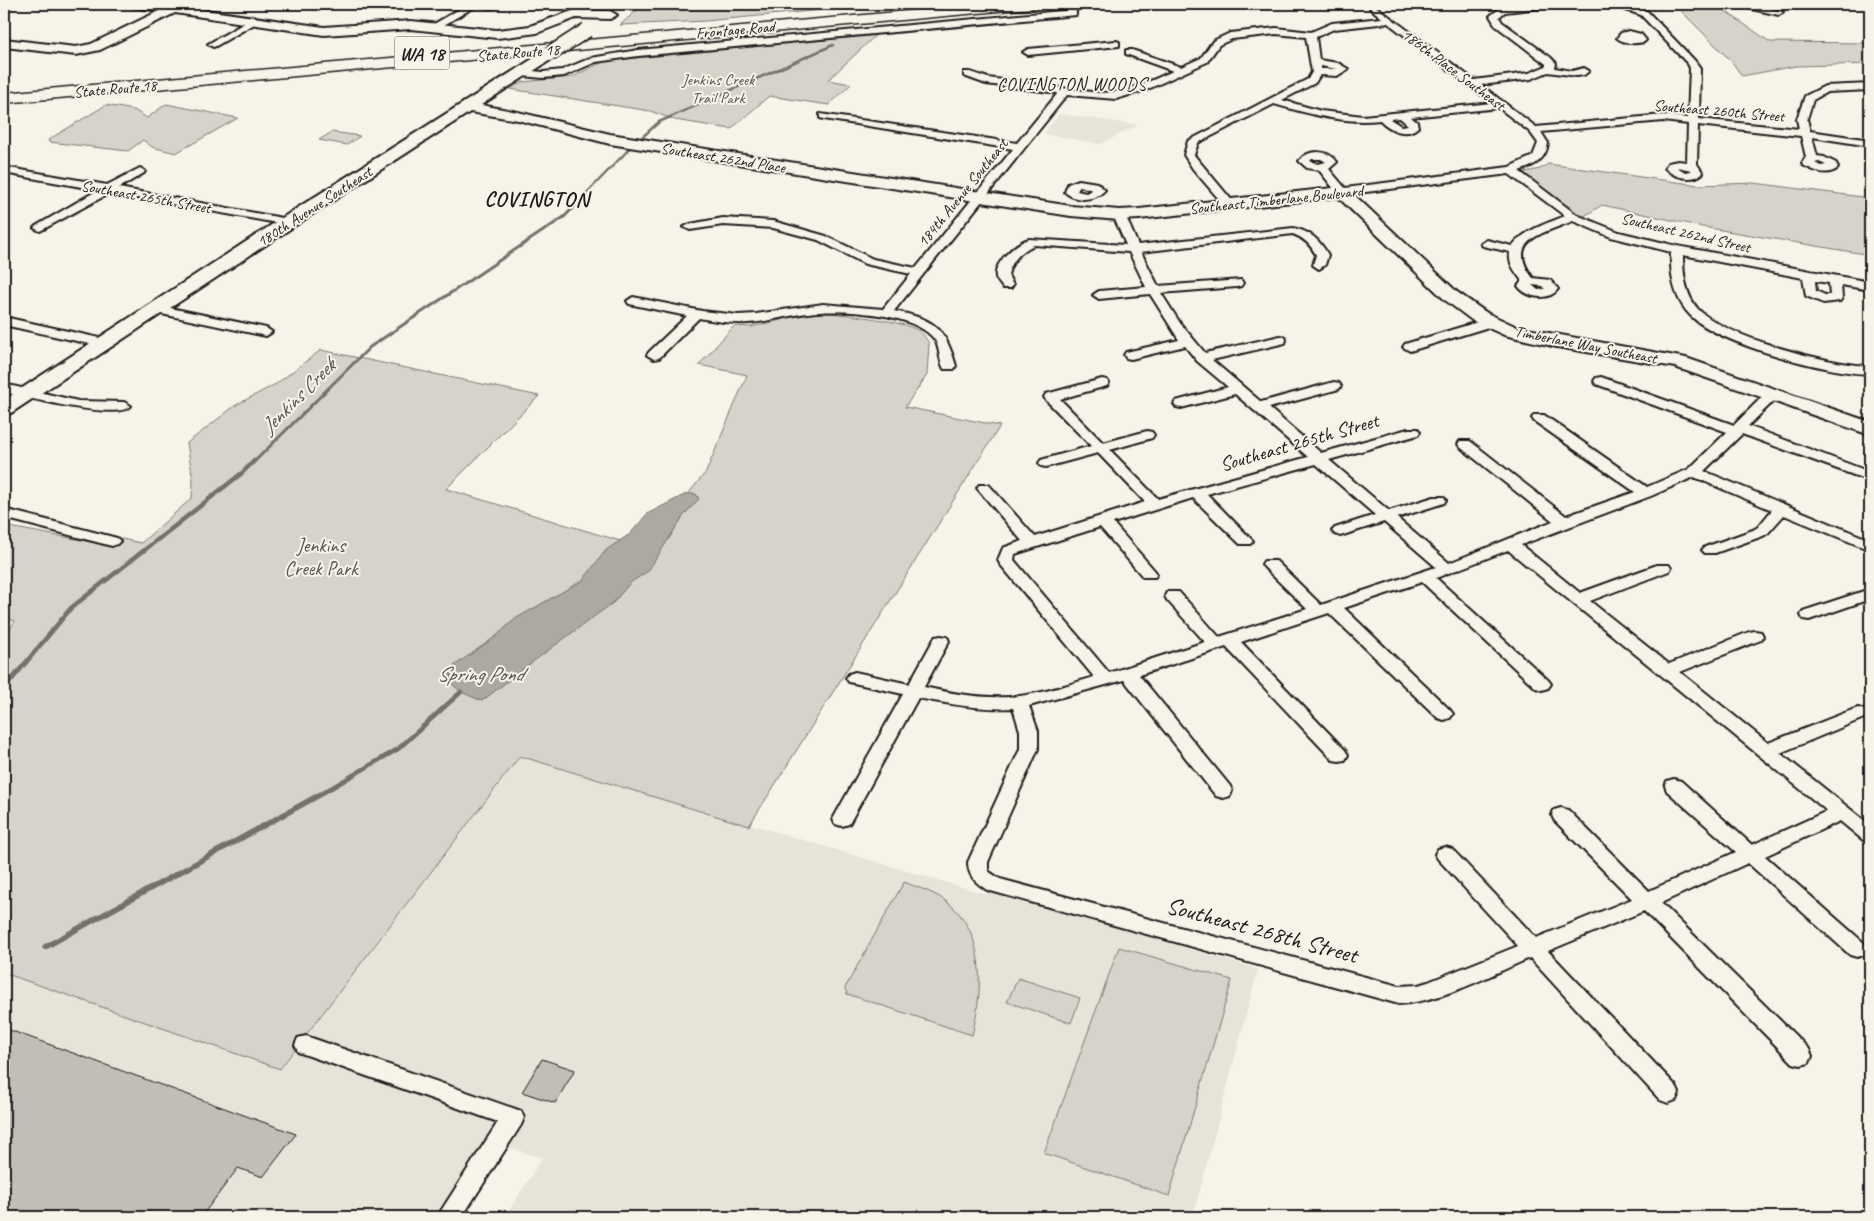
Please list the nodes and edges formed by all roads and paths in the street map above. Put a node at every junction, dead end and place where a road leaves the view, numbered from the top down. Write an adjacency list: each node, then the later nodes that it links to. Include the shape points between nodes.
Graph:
1 (138, 4): 12 (street)
2 (474, 4): 18 (street)
3 (478, 4): 10 (street)
4 (984, 4): 14 (highway, State Route 18 / WA 18)
5 (1032, 4): 14 (highway, State Route 18 / WA 18)
6 (1549, 4): 23 (street, via 1503,10 1494,16 1499,24)
7 (1623, 4): 37 (street, via 1644,13 1654,38 1687,57 1695,68)
8 (1741, 4): 9 (street, via 1778,12)
9 (1756, 4)
10 (493, 5)
11 (1374, 8): 16 (street, 186th Place Southeast)
12 (174, 9): 17 (street); 20 (street, via 96,47 76,51)
13 (1073, 14): 26 (street, Frontage Road, via 638,53 594,60 564,73)
14 (882, 15): 15 (highway, State Route 18 / WA 18)
15 (840, 18): 30 (highway, State Route 18 / WA 18); 32 (highway, State Route 18 / WA 18, via 508,53)
16 (1389, 20): 19 (street, via 1332,26); 28 (street, 186th Place Southeast)
17 (253, 21): 18 (street, via 324,31 406,25); 21 (street)
18 (434, 27): 26 (street, 180th Avenue Southeast, bridge, via 478,34 509,34 532,30 575,14 614,12)
19 (1312, 35): 24 (street, via 1276,31 1230,36 1216,43 1204,60); 33 (street, via 1316,68 1312,81)
20 (4, 43)
21 (213, 44)
22 (1028, 52): 24 (street, via 1116,44 1111,49)
23 (1550, 66): 25 (street, via 1575,74); 28 (street, via 1531,76)
24 (1181, 70): 31 (street, via 1143,88 1116,96)
25 (1584, 71)
26 (522, 73): 35 (street, 180th Avenue Southeast)
27 (967, 74): 31 (street, via 986,81)
28 (1472, 83): 34 (street, 186th Place Southeast)
29 (1870, 87): 41 (street, via 1836,88 1818,92 1809,98 1802,119)
30 (4, 90)
31 (1064, 92): 43 (street, 184th Avenue Southeast)
32 (4, 98)
33 (1275, 100): 34 (street, via 1336,117 1383,118 1398,129 1413,127 1404,116); 56 (street, via 1193,140 1190,155)
34 (1501, 105): 39 (street, 186th Place Southeast)
35 (468, 107): 54 (street, Southeast 262nd Place, via 610,139); 60 (street, 180th Avenue Southeast)
36 (824, 116): 40 (street)
37 (1692, 121): 39 (street, Southeast 260th Street, via 1652,118); 41 (street, Southeast 260th Street); 45 (street)
38 (932, 122): 40 (street)
39 (1534, 130): 48 (street, Southeast Timberlane Boulevard, via 1543,143 1542,152 1535,160)
40 (923, 132): 43 (street)
41 (1806, 134): 42 (street, Southeast 260th Street); 44 (street)
42 (1870, 143)
43 (1020, 147): 54 (street, 184th Avenue Southeast)
44 (1812, 159)
45 (1692, 166)
46 (1322, 167): 53 (street)
47 (4, 170): 50 (street, Southeast 265th Street)
48 (1511, 170): 53 (street, Southeast Timberlane Boulevard); 59 (street, Southeast 262nd Street)
49 (140, 171): 52 (street)
50 (22, 174): 51 (street); 52 (street, Southeast 265th Street)
51 (4, 184)
52 (108, 189): 60 (street, Southeast 265th Street); 62 (street)
53 (1342, 192): 56 (street, Southeast Timberlane Boulevard); 82 (street, Timberlane Way Southeast, via 1451,296)
54 (980, 196): 57 (street, Southeast Timberlane Boulevard); 68 (street, 184th Avenue Southeast)
55 (1082, 196): 57 (street)
56 (1228, 204): 58 (street, Southeast Timberlane Boulevard)
57 (1071, 211): 58 (street, Southeast Timberlane Boulevard)
58 (1120, 215): 64 (street)
59 (1573, 218): 65 (street, via 1528,235); 66 (street, Southeast 262nd Street, via 1615,235)
60 (288, 222): 78 (street, 180th Avenue Southeast)
61 (690, 227): 68 (street, via 727,221 780,226 823,238 876,264)
62 (40, 228)
63 (1487, 244): 65 (street)
64 (1133, 249): 67 (street, via 1287,231 1304,234 1318,247 1322,255); 73 (street, via 1038,241 1025,243 1003,271); 75 (street)
65 (1516, 250): 71 (street, via 1515,262)
66 (1676, 250): 69 (street, Southeast 262nd Street); 83 (street, via 1680,290 1696,314)
67 (1319, 265)
68 (918, 272): 80 (street, 184th Avenue Southeast)
69 (1809, 276): 70 (street, Southeast 262nd Street); 70 (street, via 1810,293 1823,299 1836,298)
70 (1835, 281): 74 (street, Southeast 262nd Street)
71 (1529, 282)
72 (1237, 283): 75 (street)
73 (1007, 285)
74 (1870, 286)
75 (1152, 291): 76 (street); 86 (street)
76 (1099, 295)
77 (634, 300): 79 (street)
78 (156, 309): 84 (street); 87 (street, 180th Avenue Southeast)
79 (697, 313): 80 (street, via 736,319 756,319 821,308); 89 (street)
80 (886, 313): 92 (street, via 932,330 943,344)
81 (4, 321): 87 (street)
82 (1491, 322): 88 (street); 99 (street, Timberlane Way Southeast, via 1511,331 1547,339 1679,362)
83 (1708, 324): 93 (street, via 1839,368)
84 (266, 332)
85 (1280, 340): 91 (street)
86 (1186, 342): 90 (street); 91 (street)
87 (104, 343): 98 (street, 180th Avenue Southeast)
88 (1410, 346)
89 (654, 355)
90 (1131, 355)
91 (1202, 358): 100 (street)
92 (949, 366)
93 (1870, 370)
94 (1601, 381): 106 (street)
95 (1102, 383): 110 (street, via 1052,397)
96 (1334, 386): 100 (street)
97 (4, 388): 98 (street)
98 (27, 394): 102 (street, via 78,405); 103 (street, 180th Avenue Southeast)
99 (1773, 394): 105 (street, Timberlane Way Southeast); 106 (street)
100 (1248, 398): 101 (street); 111 (street)
101 (1181, 404)
102 (124, 406)
103 (4, 409)
104 (1539, 418): 117 (street)
105 (1870, 429)
106 (1739, 430): 113 (street); 114 (street)
107 (1413, 432): 111 (street, Southeast 265th Street)
108 (1147, 435): 110 (street)
109 (1465, 444): 124 (street)
110 (1100, 448): 112 (street); 119 (street)
111 (1317, 458): 116 (street, Southeast 265th Street); 122 (street)
112 (1046, 463)
113 (1694, 472): 117 (street); 120 (street)
114 (1870, 477)
115 (984, 488): 128 (street)
116 (1197, 493): 119 (street, Southeast 265th Street); 127 (street)
117 (1646, 493): 124 (street)
118 (1439, 500): 122 (street)
119 (1155, 504): 123 (street, Southeast 265th Street)
120 (1781, 508): 130 (street); 131 (street, via 1758,533)
121 (4, 514): 126 (street)
122 (1386, 517): 125 (street); 134 (street)
123 (1103, 521): 128 (street, Southeast 265th Street); 135 (street)
124 (1564, 522): 129 (street)
125 (1340, 531)
126 (112, 541)
127 (1245, 541)
128 (1031, 542): 148 (street, Southeast 265th Street, via 1011,549 1006,554 1008,564)
129 (1511, 545): 134 (street); 139 (street)
130 (1870, 545)
131 (1710, 550)
132 (1270, 564): 140 (street)
133 (1663, 568): 139 (street)
134 (1447, 569): 136 (street)
135 (1149, 574)
136 (1425, 576): 140 (street); 149 (street)
137 (1870, 594): 141 (street)
138 (1173, 596): 144 (street)
139 (1579, 599): 145 (street)
140 (1325, 608): 144 (street); 152 (street)
141 (1809, 615)
142 (1755, 636): 145 (street)
143 (941, 641): 150 (street)
144 (1223, 642): 146 (street); 155 (street)
145 (1667, 670): 154 (street)
146 (1128, 673): 148 (street); 157 (street)
147 (855, 678): 150 (street)
148 (1106, 680): 151 (street)
149 (1542, 684)
150 (912, 692): 151 (street, via 969,701); 160 (street)
151 (1019, 702): 165 (street, Southeast 268th Street, via 1031,739 978,862 977,872 994,885 1399,995 1432,990)
152 (1444, 714)
153 (1858, 714): 154 (street)
154 (1767, 751): 158 (street)
155 (1339, 755)
156 (1674, 786): 163 (street)
157 (1223, 791)
158 (1842, 812): 161 (street); 163 (street, Southeast 268th Street)
159 (1561, 816): 164 (street)
160 (842, 820)
161 (1870, 835)
162 (1445, 854): 165 (street)
163 (1750, 854): 164 (street, Southeast 268th Street); 166 (street)
164 (1645, 902): 165 (street, Southeast 268th Street); 168 (street)
165 (1532, 948): 169 (street)
166 (1857, 949)
167 (306, 1045): 170 (street, via 513,1118)
168 (1801, 1056)
169 (1668, 1093)
170 (449, 1217)

